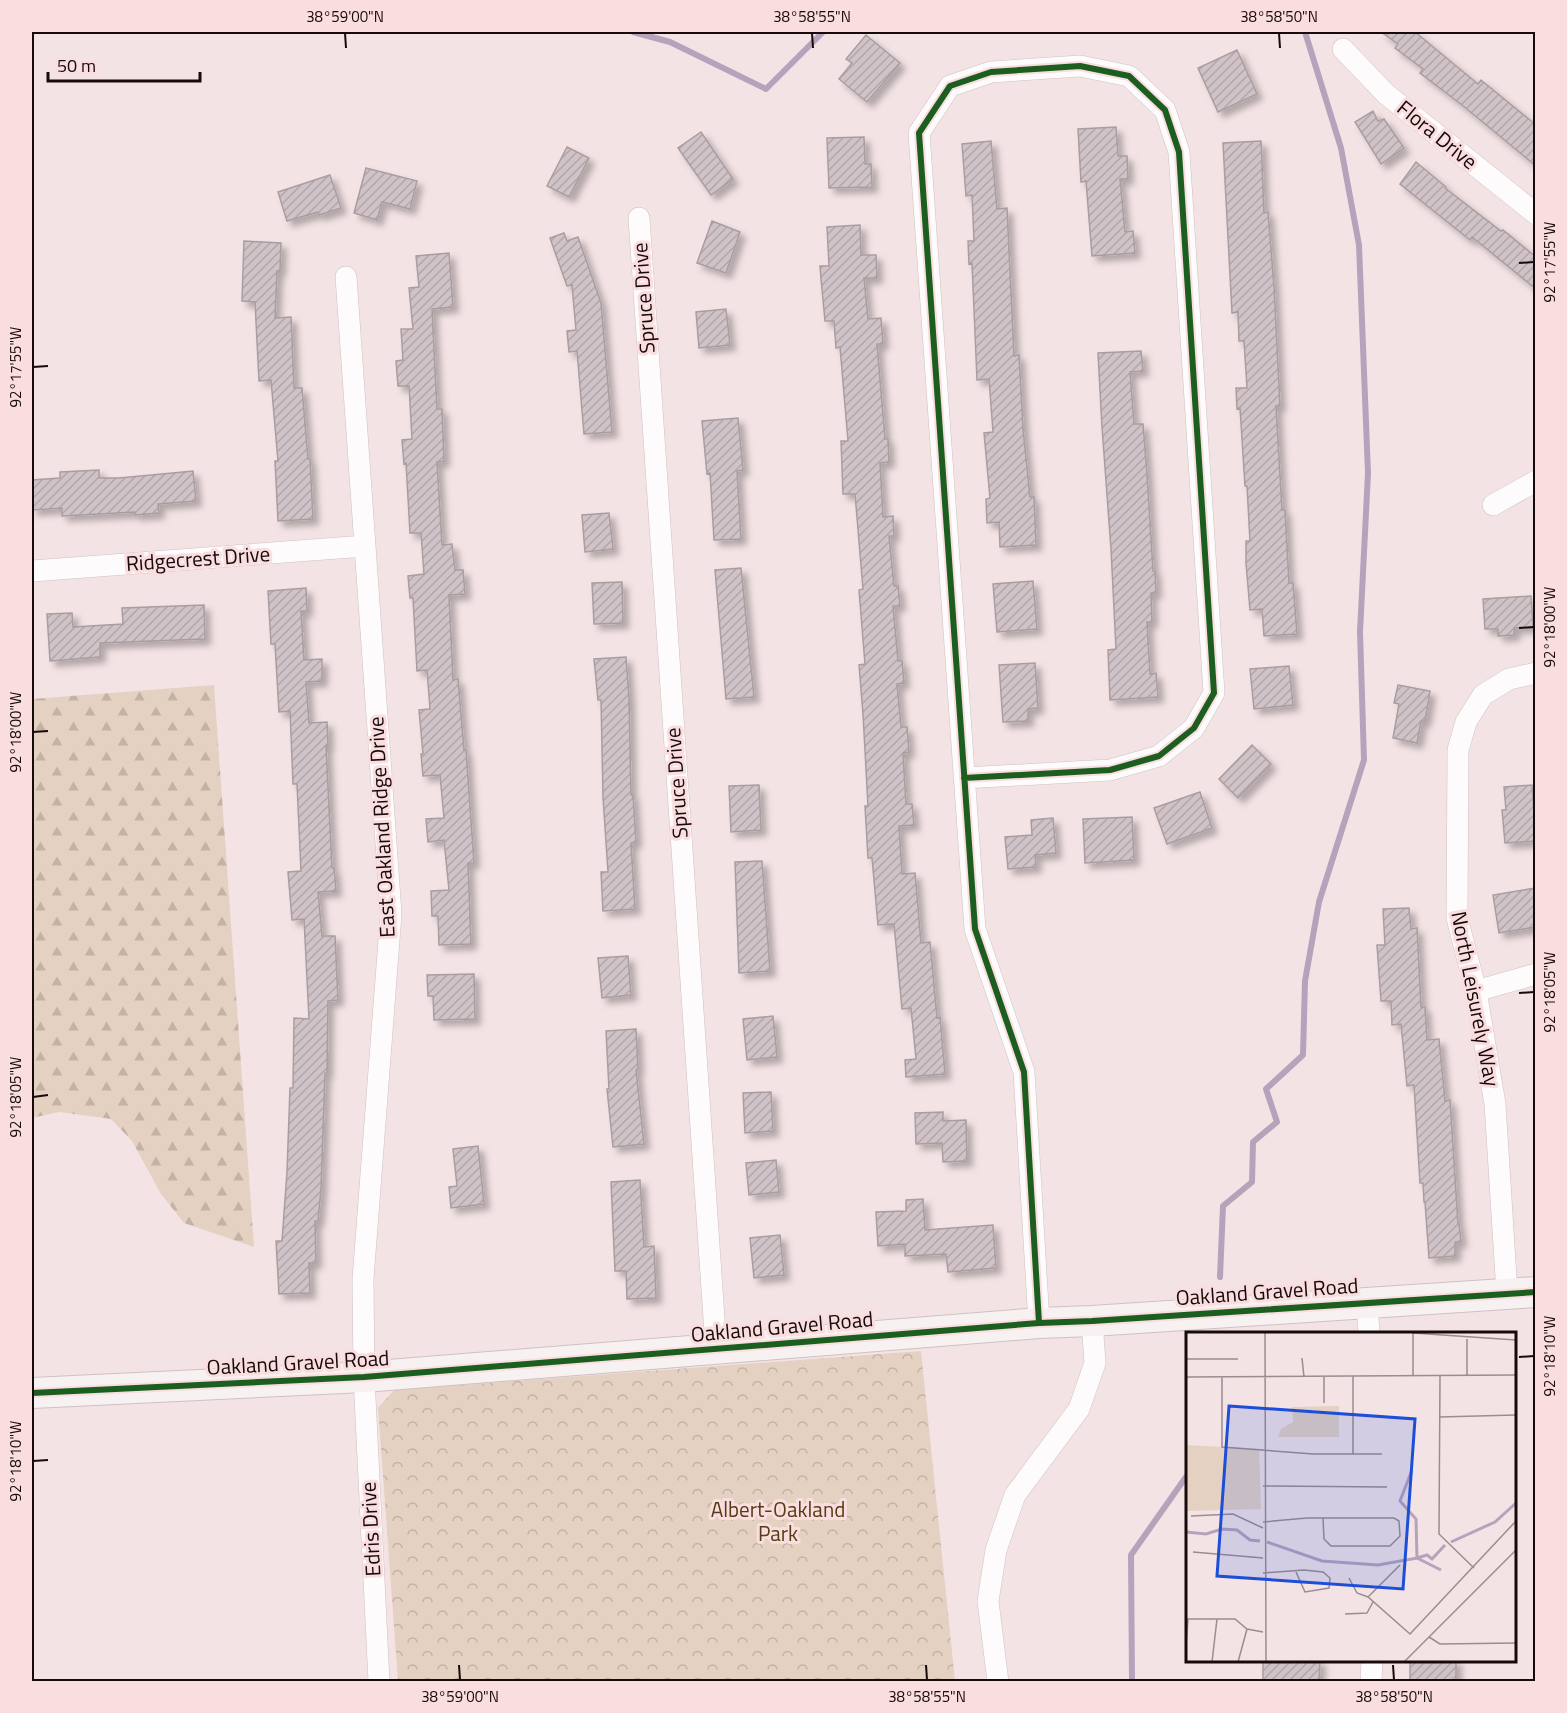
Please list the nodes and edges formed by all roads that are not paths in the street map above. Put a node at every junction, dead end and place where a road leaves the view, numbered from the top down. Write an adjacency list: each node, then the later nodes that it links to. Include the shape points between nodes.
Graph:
1 (1343, 49): 2 (street, Flora Drive, via 1386,94)
2 (1536, 214)
3 (639, 218): 18 (street, Spruce Drive)
4 (346, 277): 7 (street, East Oakland Ridge Drive)
5 (1536, 481): 6 (street)
6 (1493, 505)
7 (365, 546): 8 (street, Ridgecrest Drive); 19 (street, East Oakland Ridge Drive, via 390,914 363,1279)
8 (32, 571)
9 (1536, 673): 12 (street, North Leisurely Way, via 1509,679 1483,695 1466,722 1458,750 1457,918)
10 (964, 778): 10 (street, via 919,133 950,86 991,72 1080,66 1129,76 1165,110 1179,152 1214,693 1194,728 1159,756 1110,770); 16 (street, via 975,929 1024,1072)
11 (1536, 974): 12 (street)
12 (1476, 991): 13 (street, North Leisurely Way)
13 (1521, 1292): 14 (street, Oakland Gravel Road)
14 (1367, 1302): 15 (street, Oakland Gravel Road); 17 (street)
15 (1092, 1321): 16 (street, Oakland Gravel Road); 23 (street, via 1095,1363 1079,1409 1015,1495 996,1550 988,1601)
16 (1039, 1323): 18 (street, Oakland Gravel Road)
17 (1369, 1332)
18 (716, 1348): 19 (street, Oakland Gravel Road)
19 (364, 1377): 20 (street, Oakland Gravel Road); 22 (street, Edris Drive)
20 (32, 1393)
21 (1372, 1662): 24 (street)
22 (378, 1682)
23 (998, 1682)
24 (1371, 1682)

